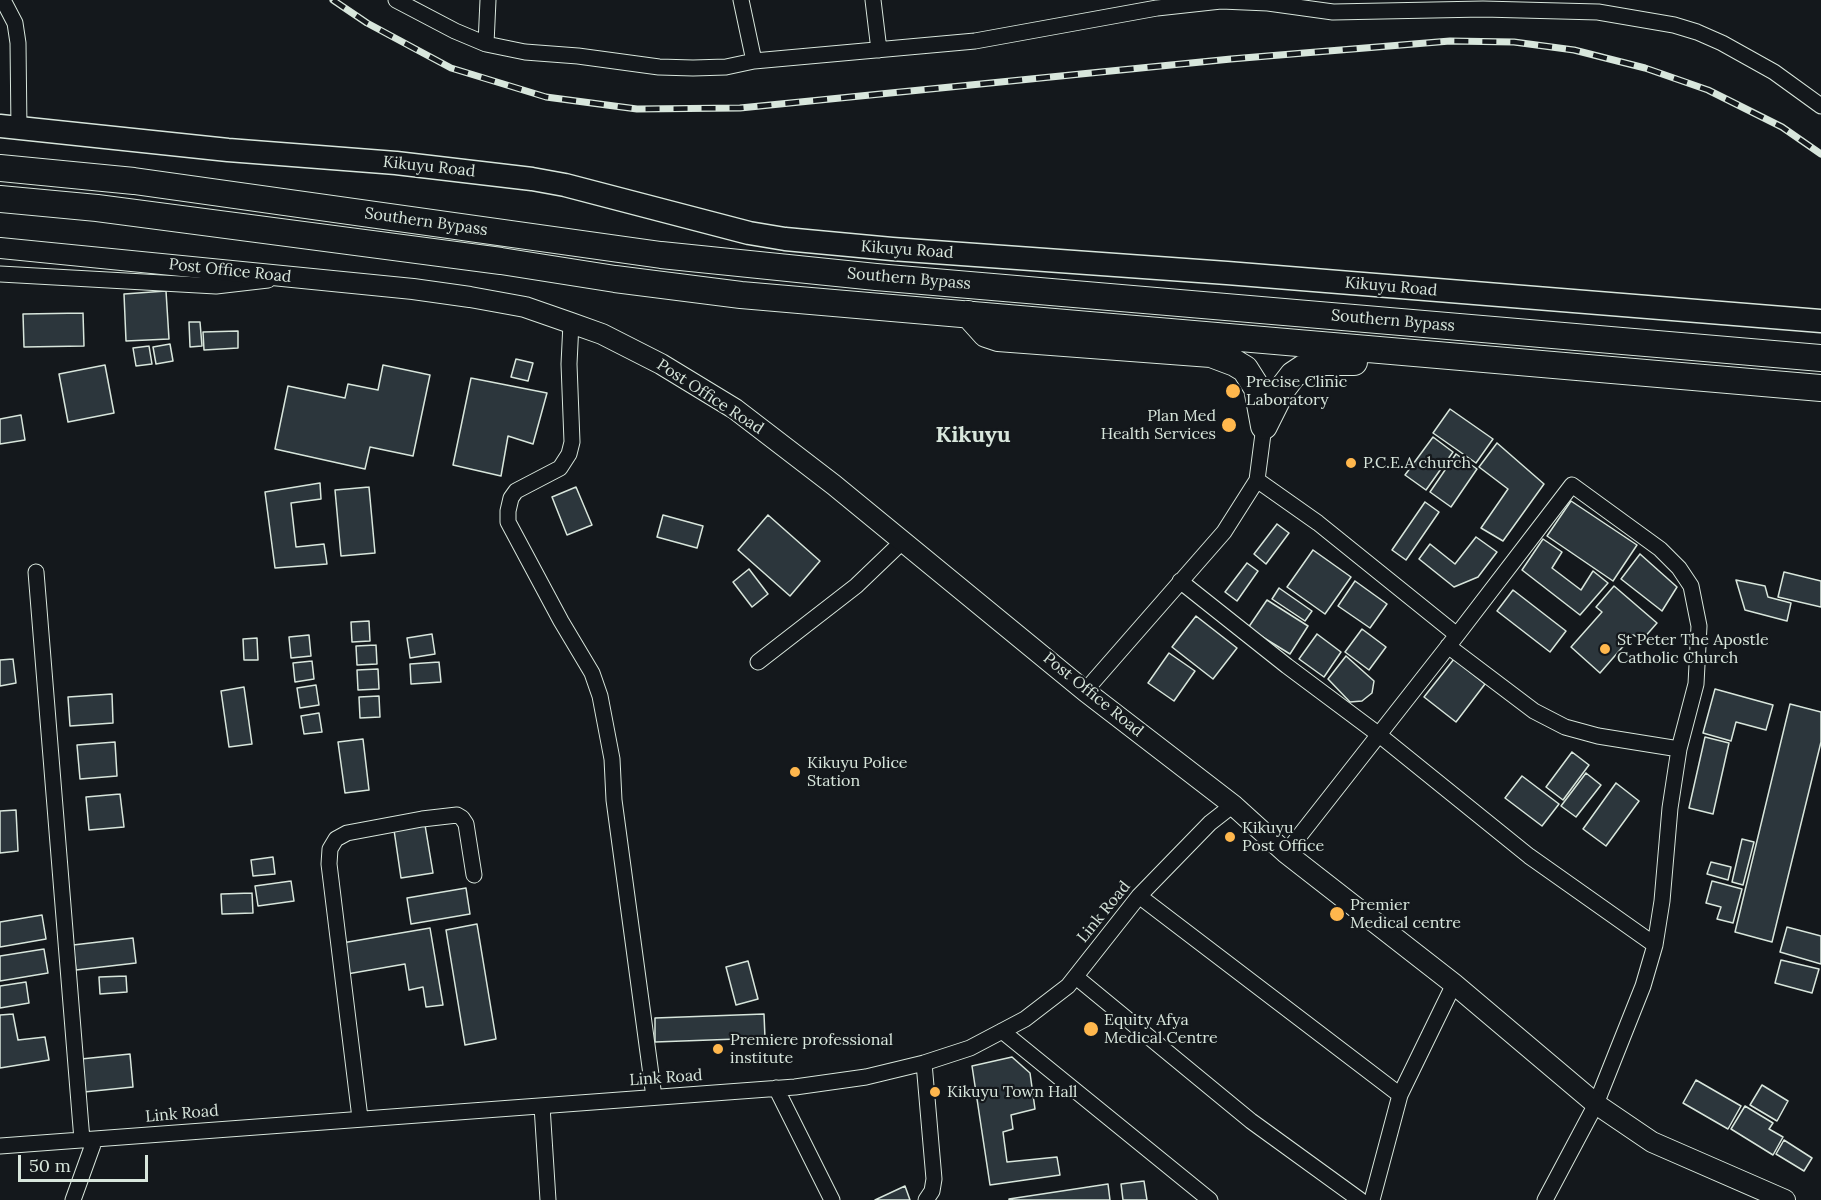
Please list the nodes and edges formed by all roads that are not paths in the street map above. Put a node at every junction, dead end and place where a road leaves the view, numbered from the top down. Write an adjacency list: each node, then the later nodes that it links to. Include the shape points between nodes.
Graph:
1 (3, 0): 14 (street, via 15,23 18,44)
2 (396, 0): 10 (street)
3 (488, 0): 10 (street)
4 (741, 0): 12 (street)
5 (873, 0): 11 (street)
6 (1221, 0): 7 (street); 8 (street, via 1333,12)
7 (1143, 5): 11 (street, via 1005,37)
8 (1483, 5): 9 (street)
9 (1598, 6): 13 (street, via 1674,25 1722,43 1774,72)
10 (486, 44): 12 (street, via 659,67 726,67)
11 (879, 50): 12 (street)
12 (754, 61)
13 (1821, 106)
14 (10, 128): 21 (main road, Kikuyu Road, via 532,179 785,239)
15 (0, 168): 23 (highway, Southern Bypass, via 134,181 673,256)
16 (0, 199): 20 (highway, Southern Bypass, via 130,212 741,295)
17 (0, 248): 19 (street, Post Office Road)
18 (0, 274): 19 (street, via 216,286)
19 (295, 277): 22 (street, Post Office Road, via 470,297)
20 (968, 314): 24 (highway, Southern Bypass); 26 (highway, via 986,334 998,338 1211,354 1236,363 1245,369 1257,388)
21 (1821, 321)
22 (572, 323): 28 (street, Post Office Road, via 661,363 735,410); 47 (street, via 569,454 560,468 516,491 509,505 508,522 592,673 600,696 612,759 614,800)
23 (1821, 358)
24 (1516, 362): 25 (highway, Southern Bypass); 26 (highway, via 1491,374 1471,375 1341,361 1308,365 1283,388)
25 (1821, 388)
26 (1264, 426): 27 (street)
27 (1257, 480): 30 (street, via 1224,532); 31 (street, via 1318,523)
28 (903, 541): 32 (street, via 856,586); 33 (street, Post Office Road)
29 (36, 572): 51 (street)
30 (1180, 581): 33 (street); 34 (street)
31 (1453, 640): 34 (street); 35 (street, via 1534,711 1565,727); 35 (street, via 1572,485 1660,549 1691,586 1699,626 1696,684)
32 (758, 662)
33 (1085, 691): 36 (street, Post Office Road)
34 (1378, 734): 37 (street); 40 (street, via 1529,856)
35 (1679, 749): 40 (street)
36 (1233, 805): 37 (street, Post Office Road); 39 (street, Link Road, via 1210,823)
37 (1286, 853): 42 (street, Post Office Road)
38 (474, 875): 50 (street, via 466,824 457,815 347,833 336,839 330,849)
39 (1139, 896): 41 (street, Link Road); 46 (street)
40 (1655, 945): 48 (street, via 1643,986)
41 (1076, 977): 43 (street, Link Road, via 1025,1019); 58 (street, via 1251,1121)
42 (1454, 984): 46 (street); 48 (street, Post Office Road)
43 (1002, 1031): 44 (street, Link Road, via 970,1048); 57 (street)
44 (924, 1063): 45 (street, Link Road, via 866,1077); 56 (street, via 934,1179)
45 (776, 1088): 47 (street, Link Road); 55 (street)
46 (1400, 1095): 59 (street)
47 (654, 1097): 49 (street, Link Road)
48 (1596, 1104): 60 (street); 61 (street, Post Office Road, via 1652,1142)
49 (542, 1106): 50 (street, Link Road); 54 (street)
50 (360, 1118): 51 (street, Link Road)
51 (89, 1139): 52 (street, Link Road); 53 (street)
52 (0, 1146)
53 (73, 1200)
54 (548, 1200)
55 (832, 1200)
56 (926, 1200)
57 (1210, 1200)
58 (1360, 1200)
59 (1372, 1200)
60 (1545, 1200)
61 (1785, 1200)

